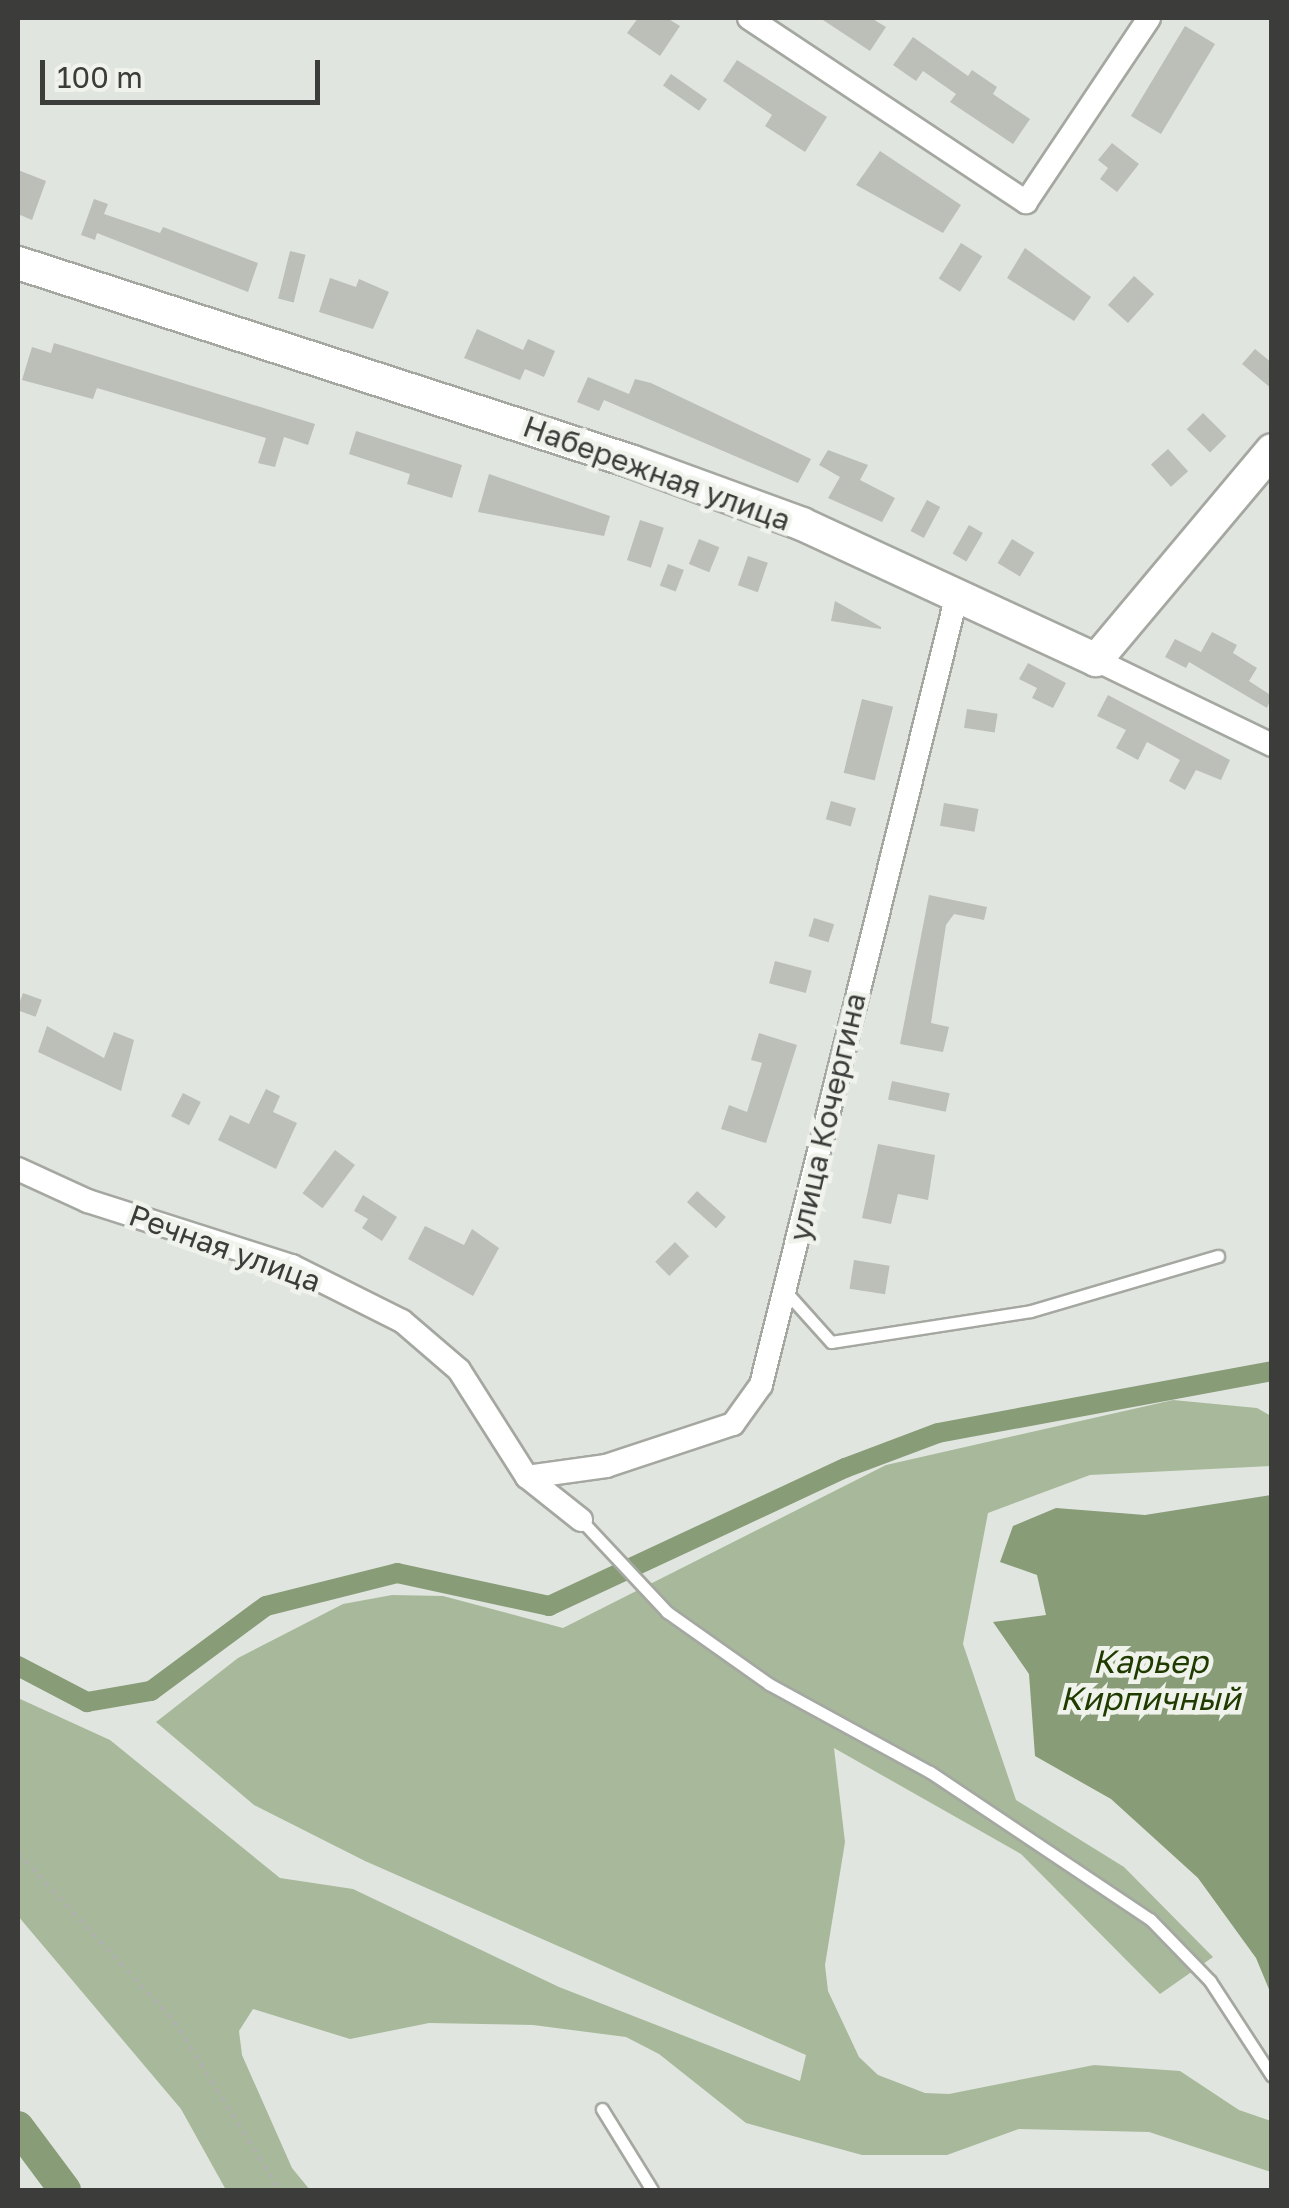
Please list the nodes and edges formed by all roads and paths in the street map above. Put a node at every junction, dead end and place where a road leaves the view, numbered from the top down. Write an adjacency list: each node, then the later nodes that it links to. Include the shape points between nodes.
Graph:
1 (750, 18): 2 (street, via 1026,202)
2 (1149, 18)
3 (18, 263): 5 (street, Набережная улица, via 633,462 802,524)
4 (1272, 450): 6 (street)
5 (957, 594): 6 (street, Набережная улица); 10 (street, улица Кочергина, via 911,798 852,1004)
6 (1096, 660): 7 (street, Набережная улица)
7 (1272, 745)
8 (18, 1169): 11 (street, Речная улица, via 88,1200 292,1266 402,1321 459,1370)
9 (1218, 1256): 10 (lane, via 1032,1312 831,1342)
10 (788, 1293): 11 (street, улица Кочергина, via 762,1386 734,1424 606,1466)
11 (527, 1477): 12 (street, Речная улица)
12 (580, 1520): 14 (lane, via 635,1583 770,1684 930,1772 1150,1919 1210,1982)
13 (18, 1853): 16 (path, via 174,2021)
14 (1272, 2076)
15 (602, 2109): 17 (lane)
16 (280, 2190)
17 (652, 2190)

